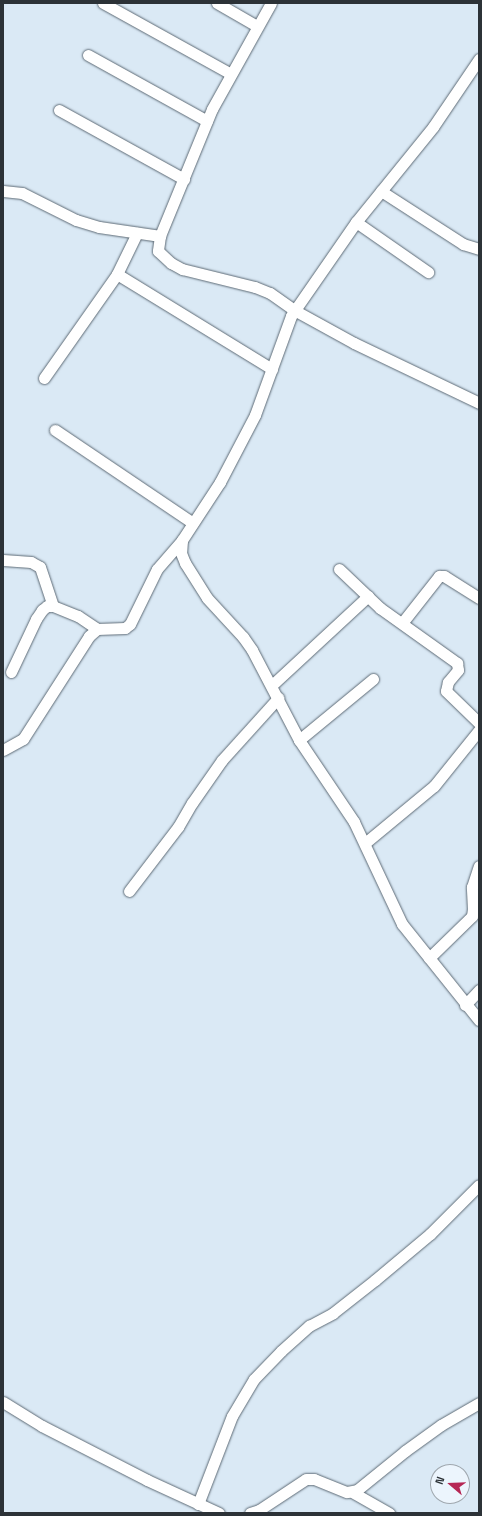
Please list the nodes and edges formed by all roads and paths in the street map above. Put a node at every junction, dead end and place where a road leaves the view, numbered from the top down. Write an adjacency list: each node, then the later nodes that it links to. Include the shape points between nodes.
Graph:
1 (103, 3): 7 (street)
2 (217, 3): 4 (street)
3 (271, 3): 4 (street)
4 (258, 26): 7 (street)
5 (88, 55): 9 (street)
6 (479, 59): 12 (street, via 434,127)
7 (231, 74): 9 (street)
8 (59, 110): 10 (street)
9 (207, 121): 10 (street)
10 (184, 179): 15 (street)
11 (3, 191): 14 (street, via 22,193 76,220 99,227)
12 (381, 191): 13 (street); 16 (street, via 463,244)
13 (356, 222): 17 (street); 19 (street)
14 (137, 233): 15 (street); 18 (street)
15 (160, 236): 19 (street, via 158,251 171,263 194,272 255,287 270,293)
16 (479, 249)
17 (428, 272)
18 (117, 274): 20 (street); 21 (street)
19 (294, 310): 20 (street, via 283,333); 22 (street, via 409,371)
20 (272, 369): 24 (street, via 255,415 228,468)
21 (44, 378)
22 (479, 403)
23 (56, 430): 24 (street)
24 (192, 522): 25 (street)
25 (182, 540): 32 (street, via 157,569 130,624 125,628); 35 (street, via 185,563 207,598 243,637)
26 (3, 560): 30 (street, via 31,562 40,567)
27 (339, 569): 28 (street)
28 (368, 596): 31 (street); 35 (street)
29 (479, 598): 31 (street, via 440,576)
30 (53, 606): 32 (street, via 85,620); 33 (street, via 47,606 42,610)
31 (402, 623): 37 (street, via 457,663 458,670 448,682 446,691)
32 (97, 629): 40 (street, via 79,649 23,739)
33 (11, 672)
34 (373, 679): 39 (street)
35 (272, 685): 36 (street)
36 (278, 698): 39 (street); 43 (street, via 222,760 178,827)
37 (479, 722)
38 (479, 730): 41 (street, via 434,786)
39 (299, 740): 41 (street, via 354,822)
40 (3, 750)
41 (365, 843): 44 (street, via 402,924)
42 (479, 866): 44 (street, via 472,887 472,916)
43 (129, 891)
44 (429, 958): 46 (street)
45 (479, 990): 46 (street)
46 (465, 1005): 47 (street)
47 (479, 1020)
48 (479, 1185): 52 (street, via 430,1234 333,1313 309,1326 280,1351 254,1379 232,1416)
49 (3, 1402): 52 (street, via 42,1426)
50 (479, 1403): 51 (street, via 441,1425 362,1487)
51 (352, 1492): 54 (street, via 342,1491 314,1479 306,1479 259,1510); 55 (street)
52 (198, 1504): 53 (street)
53 (219, 1513)
54 (250, 1513)
55 (389, 1513)

